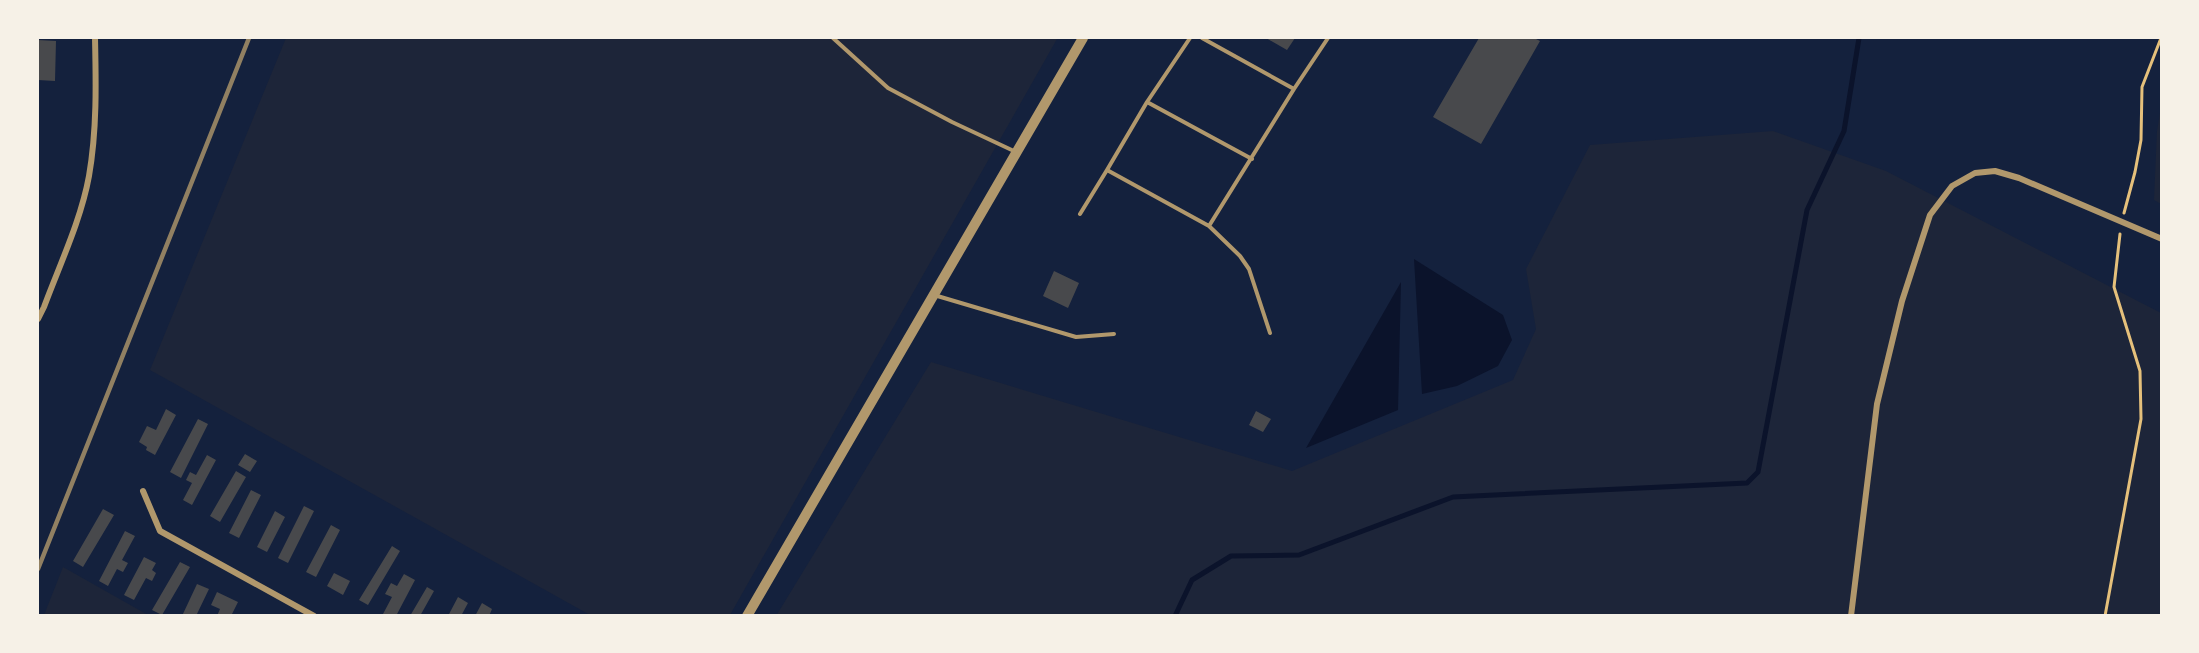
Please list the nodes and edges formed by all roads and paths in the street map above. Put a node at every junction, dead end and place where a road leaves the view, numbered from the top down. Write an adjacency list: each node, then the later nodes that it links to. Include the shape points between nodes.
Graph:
1 (95, 38): 18 (street, via 94,138 89,177)
2 (833, 38): 10 (lane, via 888,88)
3 (1083, 38): 10 (street)
4 (1190, 38): 9 (lane)
5 (1202, 38): 8 (lane)
6 (1328, 38): 8 (lane)
7 (2161, 38): 14 (path, via 2142,87 2141,141)
8 (1294, 89): 11 (lane)
9 (1146, 102): 11 (lane); 12 (lane)
10 (1016, 152): 17 (street)
11 (1252, 159): 15 (lane)
12 (1107, 170): 13 (lane); 15 (lane)
13 (1080, 214)
14 (2122, 223): 16 (street); 24 (street, via 1995,171 1975,173 1952,186 1930,215 1902,301 1877,404); 25 (path, via 2114,287 2140,371 2141,419)
15 (1209, 226): 19 (lane, via 1249,269)
16 (2162, 239)
17 (934, 294): 20 (lane, via 1076,337); 23 (street)
18 (38, 319)
19 (1270, 333)
20 (1114, 334)
21 (143, 491): 22 (street, via 160,531)
22 (314, 615)
23 (747, 615)
24 (1851, 615)
25 (2105, 615)

